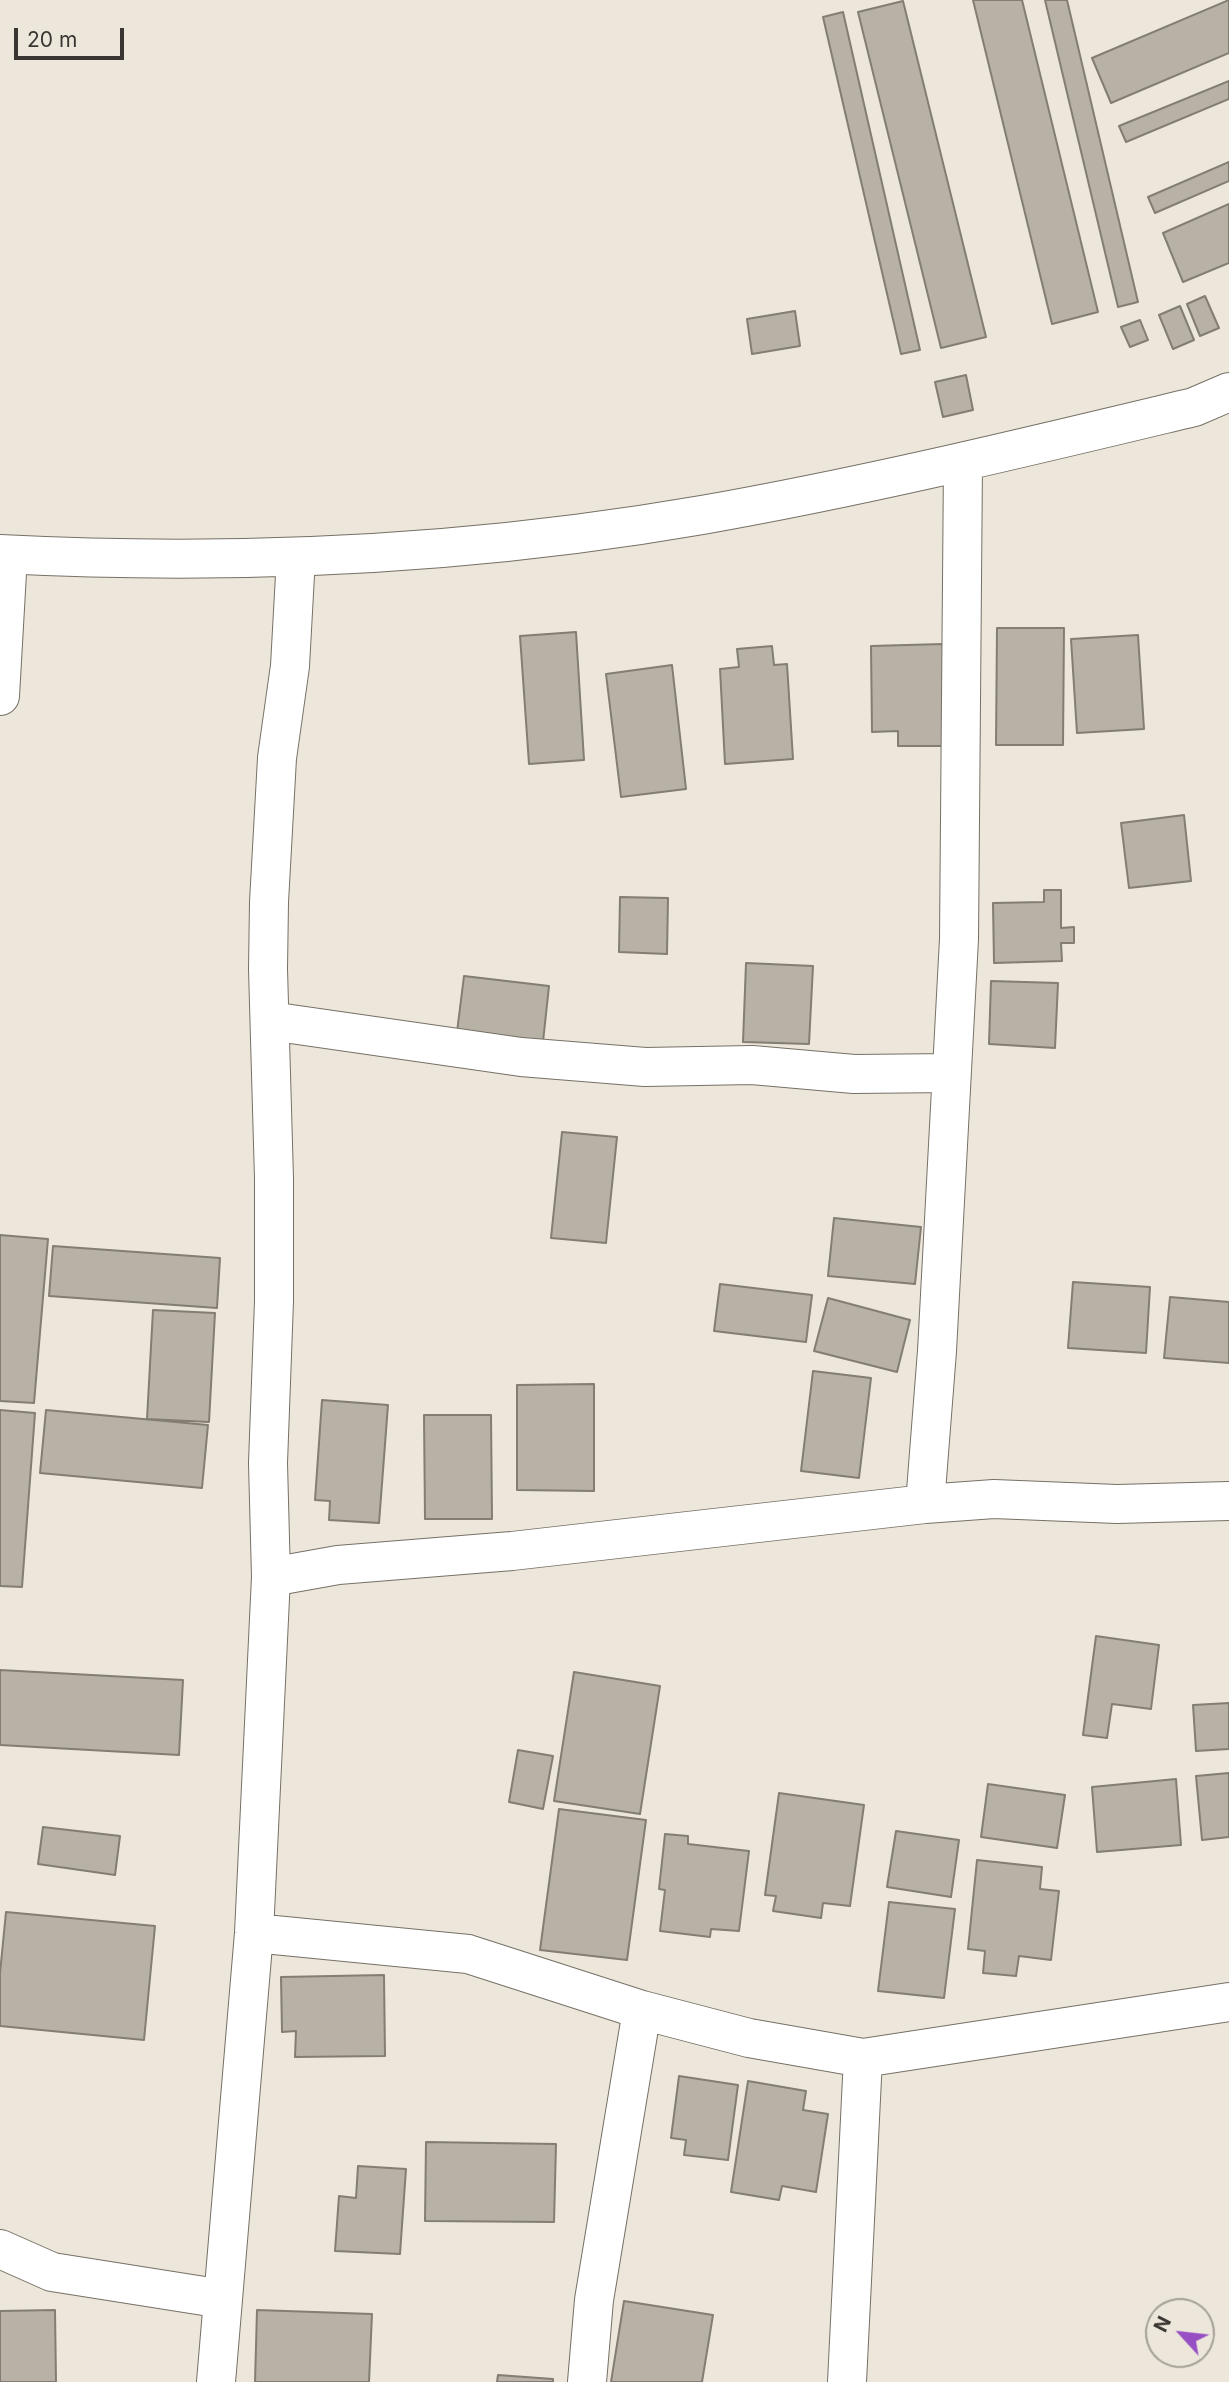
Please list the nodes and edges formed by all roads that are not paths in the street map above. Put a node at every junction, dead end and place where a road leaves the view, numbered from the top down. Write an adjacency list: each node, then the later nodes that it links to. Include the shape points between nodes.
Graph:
1 (1229, 392): 2 (street, via 1194,407)
2 (963, 462): 4 (street, via 700,515 488,543); 7 (street, via 959,939)
3 (4, 555): 4 (street); 5 (street)
4 (296, 557): 6 (street, via 290,666 277,758 270,889)
5 (0, 696)
6 (270, 1021): 7 (street, via 521,1057 645,1067 752,1065 854,1073); 10 (street, via 274,1179 268,1463)
7 (951, 1073): 9 (street)
8 (1229, 1501): 9 (street, via 1117,1504 993,1499)
9 (925, 1504): 10 (street, via 512,1551 338,1565)
10 (271, 1577): 11 (street)
11 (254, 1933): 13 (street, via 468,1954); 16 (street)
12 (1229, 2002): 14 (street)
13 (642, 2010): 14 (street, via 749,2038); 18 (street, via 594,2300)
14 (863, 2058): 19 (street)
15 (0, 2249): 16 (street, via 52,2272)
16 (223, 2299): 17 (street)
17 (216, 2382)
18 (587, 2382)
19 (847, 2382)

